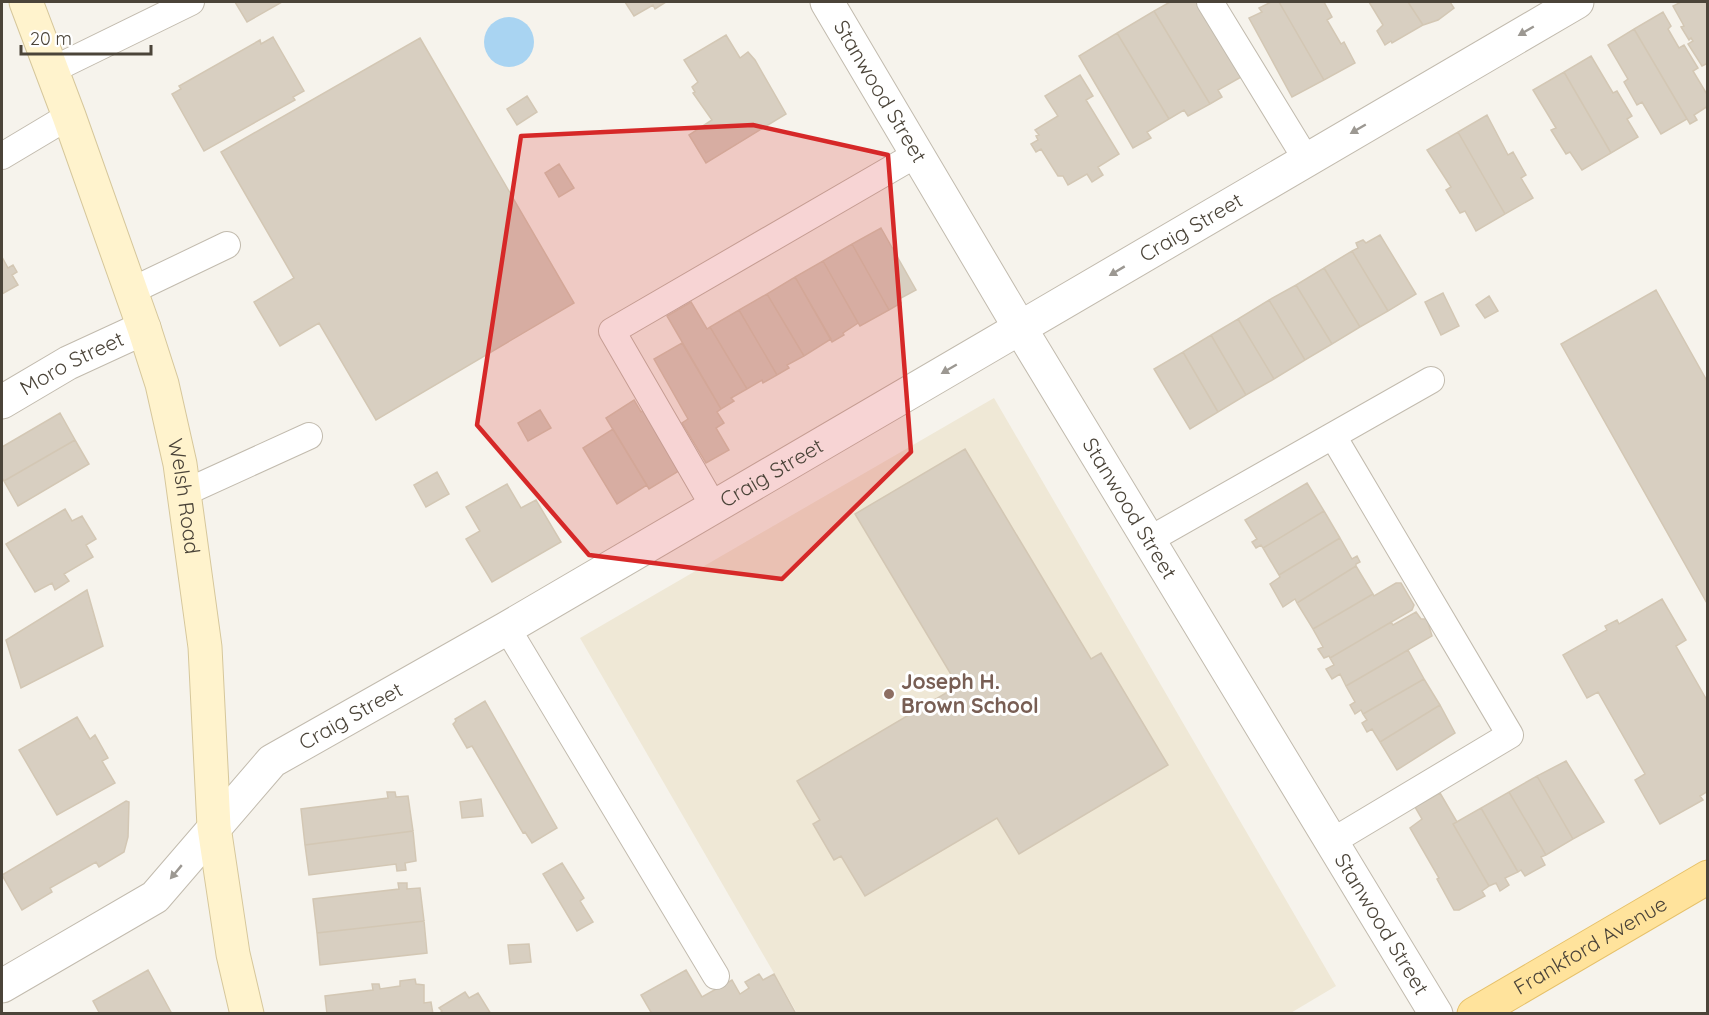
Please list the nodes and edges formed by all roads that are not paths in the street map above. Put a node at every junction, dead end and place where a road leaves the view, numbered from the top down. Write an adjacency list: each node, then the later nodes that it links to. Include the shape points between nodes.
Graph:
1 (26, 2): 6 (street, Welsh Road)
2 (191, 2): 6 (lane)
3 (827, 2): 8 (street, Stanwood Street)
4 (1210, 2): 10 (lane)
5 (1575, 2): 10 (street, Craig Street, one-way to 10)
6 (52, 70): 7 (street, Welsh Road)
7 (69, 116): 9 (lane); 12 (street, Welsh Road)
8 (917, 154): 14 (street, Stanwood Street); 20 (lane, via 612,331)
9 (2, 156)
10 (1306, 159): 14 (street, Craig Street, one-way to 14)
11 (227, 245): 12 (lane)
12 (131, 291): 13 (street, Welsh Road)
13 (144, 328): 16 (street, Moro Street, via 68,363); 19 (street, Welsh Road, via 162,384)
14 (1020, 328): 20 (street, Craig Street, one-way to 20); 21 (street, Stanwood Street)
15 (1431, 380): 18 (lane)
16 (2, 402)
17 (309, 436): 19 (lane)
18 (1333, 436): 21 (lane); 24 (lane, via 1510,735)
19 (184, 493): 23 (street, Welsh Road, via 205,647)
20 (714, 507): 22 (street, Craig Street)
21 (1149, 540): 24 (street, Stanwood Street)
22 (507, 628): 23 (street, Craig Street, via 272,761); 26 (lane)
23 (214, 827): 27 (street, Craig Street, one-way to 27, via 155,897); 28 (street, Welsh Road, via 233,954)
24 (1332, 842): 29 (street, Stanwood Street)
25 (1707, 877): 30 (main road, Frankford Avenue)
26 (716, 976)
27 (2, 987)
28 (247, 1014)
29 (1436, 1014)
30 (1474, 1014)

